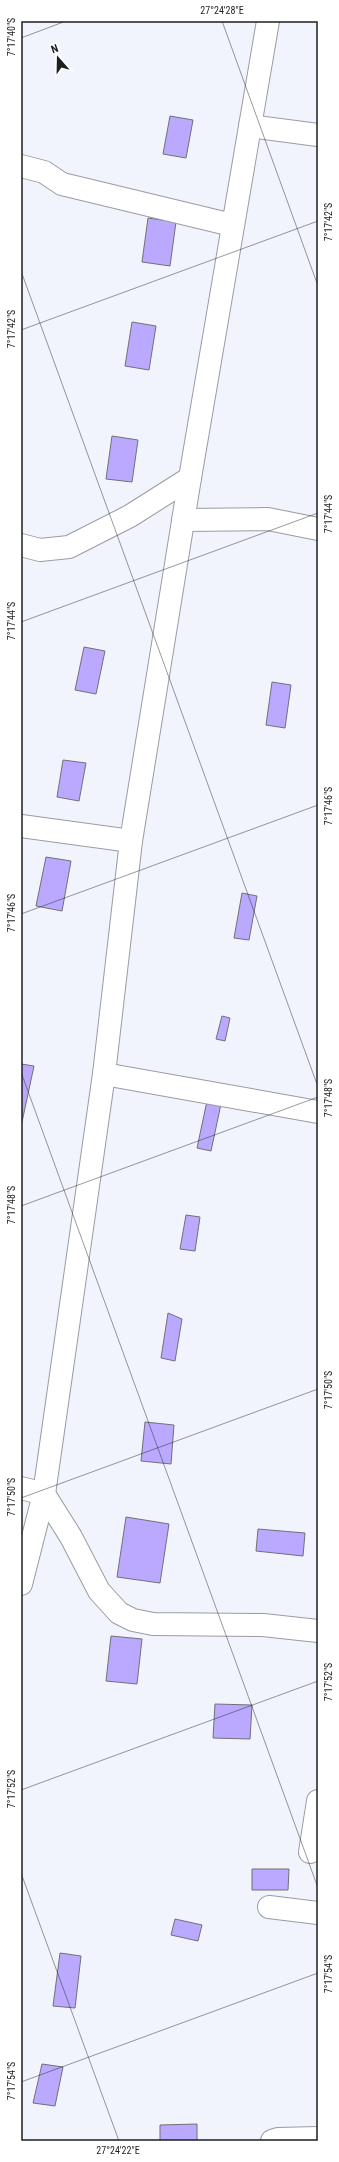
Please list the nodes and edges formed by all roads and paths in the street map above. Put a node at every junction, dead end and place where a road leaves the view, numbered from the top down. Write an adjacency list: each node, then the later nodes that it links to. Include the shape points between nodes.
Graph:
1 (268, 21): 2 (street)
2 (250, 126): 3 (street); 5 (street)
3 (318, 135)
4 (21, 166): 5 (street, via 44,172 62,184)
5 (232, 225): 6 (street)
6 (190, 478): 7 (street); 9 (street, via 130,516 69,547 40,550)
7 (183, 520): 8 (street, via 268,519); 11 (street)
8 (318, 529)
9 (21, 545)
10 (21, 826): 11 (street)
11 (131, 841): 12 (street)
12 (104, 1074): 13 (street); 15 (street)
13 (318, 1112)
14 (21, 1488): 15 (street)
15 (44, 1494): 16 (street); 17 (street, via 71,1536 99,1591 119,1613 133,1620 153,1624 264,1625)
16 (21, 1584)
17 (318, 1631)
18 (318, 1801): 19 (street)
19 (310, 1852)
20 (269, 1907): 21 (street)
21 (318, 1913)
22 (318, 2138): 23 (street)
23 (272, 2141)

